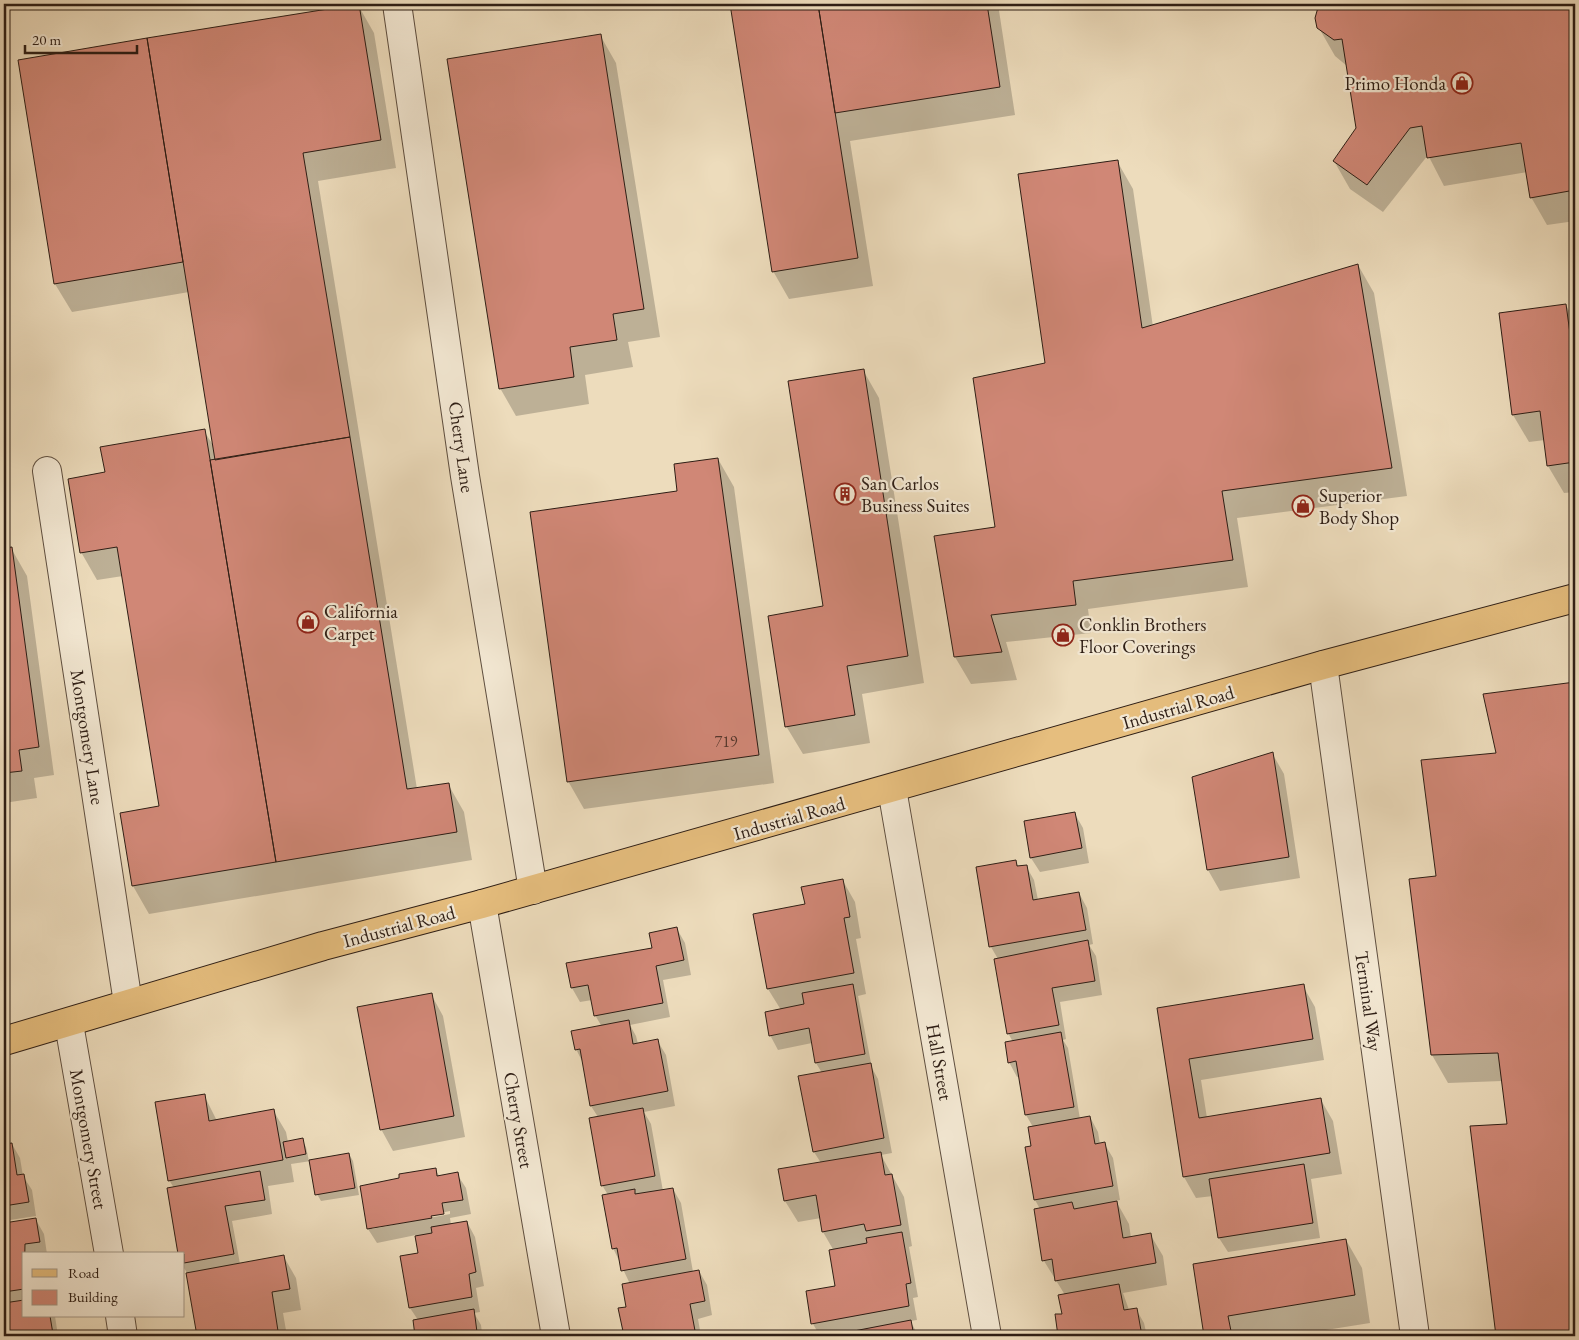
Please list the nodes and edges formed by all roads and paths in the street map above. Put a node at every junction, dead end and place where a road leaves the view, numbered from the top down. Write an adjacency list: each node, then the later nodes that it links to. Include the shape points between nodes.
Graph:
1 (398, 4): 6 (street, Cherry Lane, via 465,476)
2 (47, 471): 8 (street, Montgomery Lane)
3 (1575, 598): 4 (main road, Industrial Road)
4 (1323, 665): 5 (main road, Industrial Road); 16 (street, Terminal Way)
5 (892, 788): 6 (main road, Industrial Road); 15 (street, Hall Street)
6 (533, 890): 7 (main road, Industrial Road)
7 (482, 904): 8 (main road, Industrial Road); 14 (street, Cherry Street)
8 (128, 1003): 9 (main road, Industrial Road)
9 (69, 1024): 10 (main road, Industrial Road); 11 (street, Montgomery Street)
10 (4, 1041)
11 (109, 1252)
12 (120, 1318): 13 (street)
13 (123, 1336)
14 (556, 1336)
15 (987, 1336)
16 (1416, 1336)

